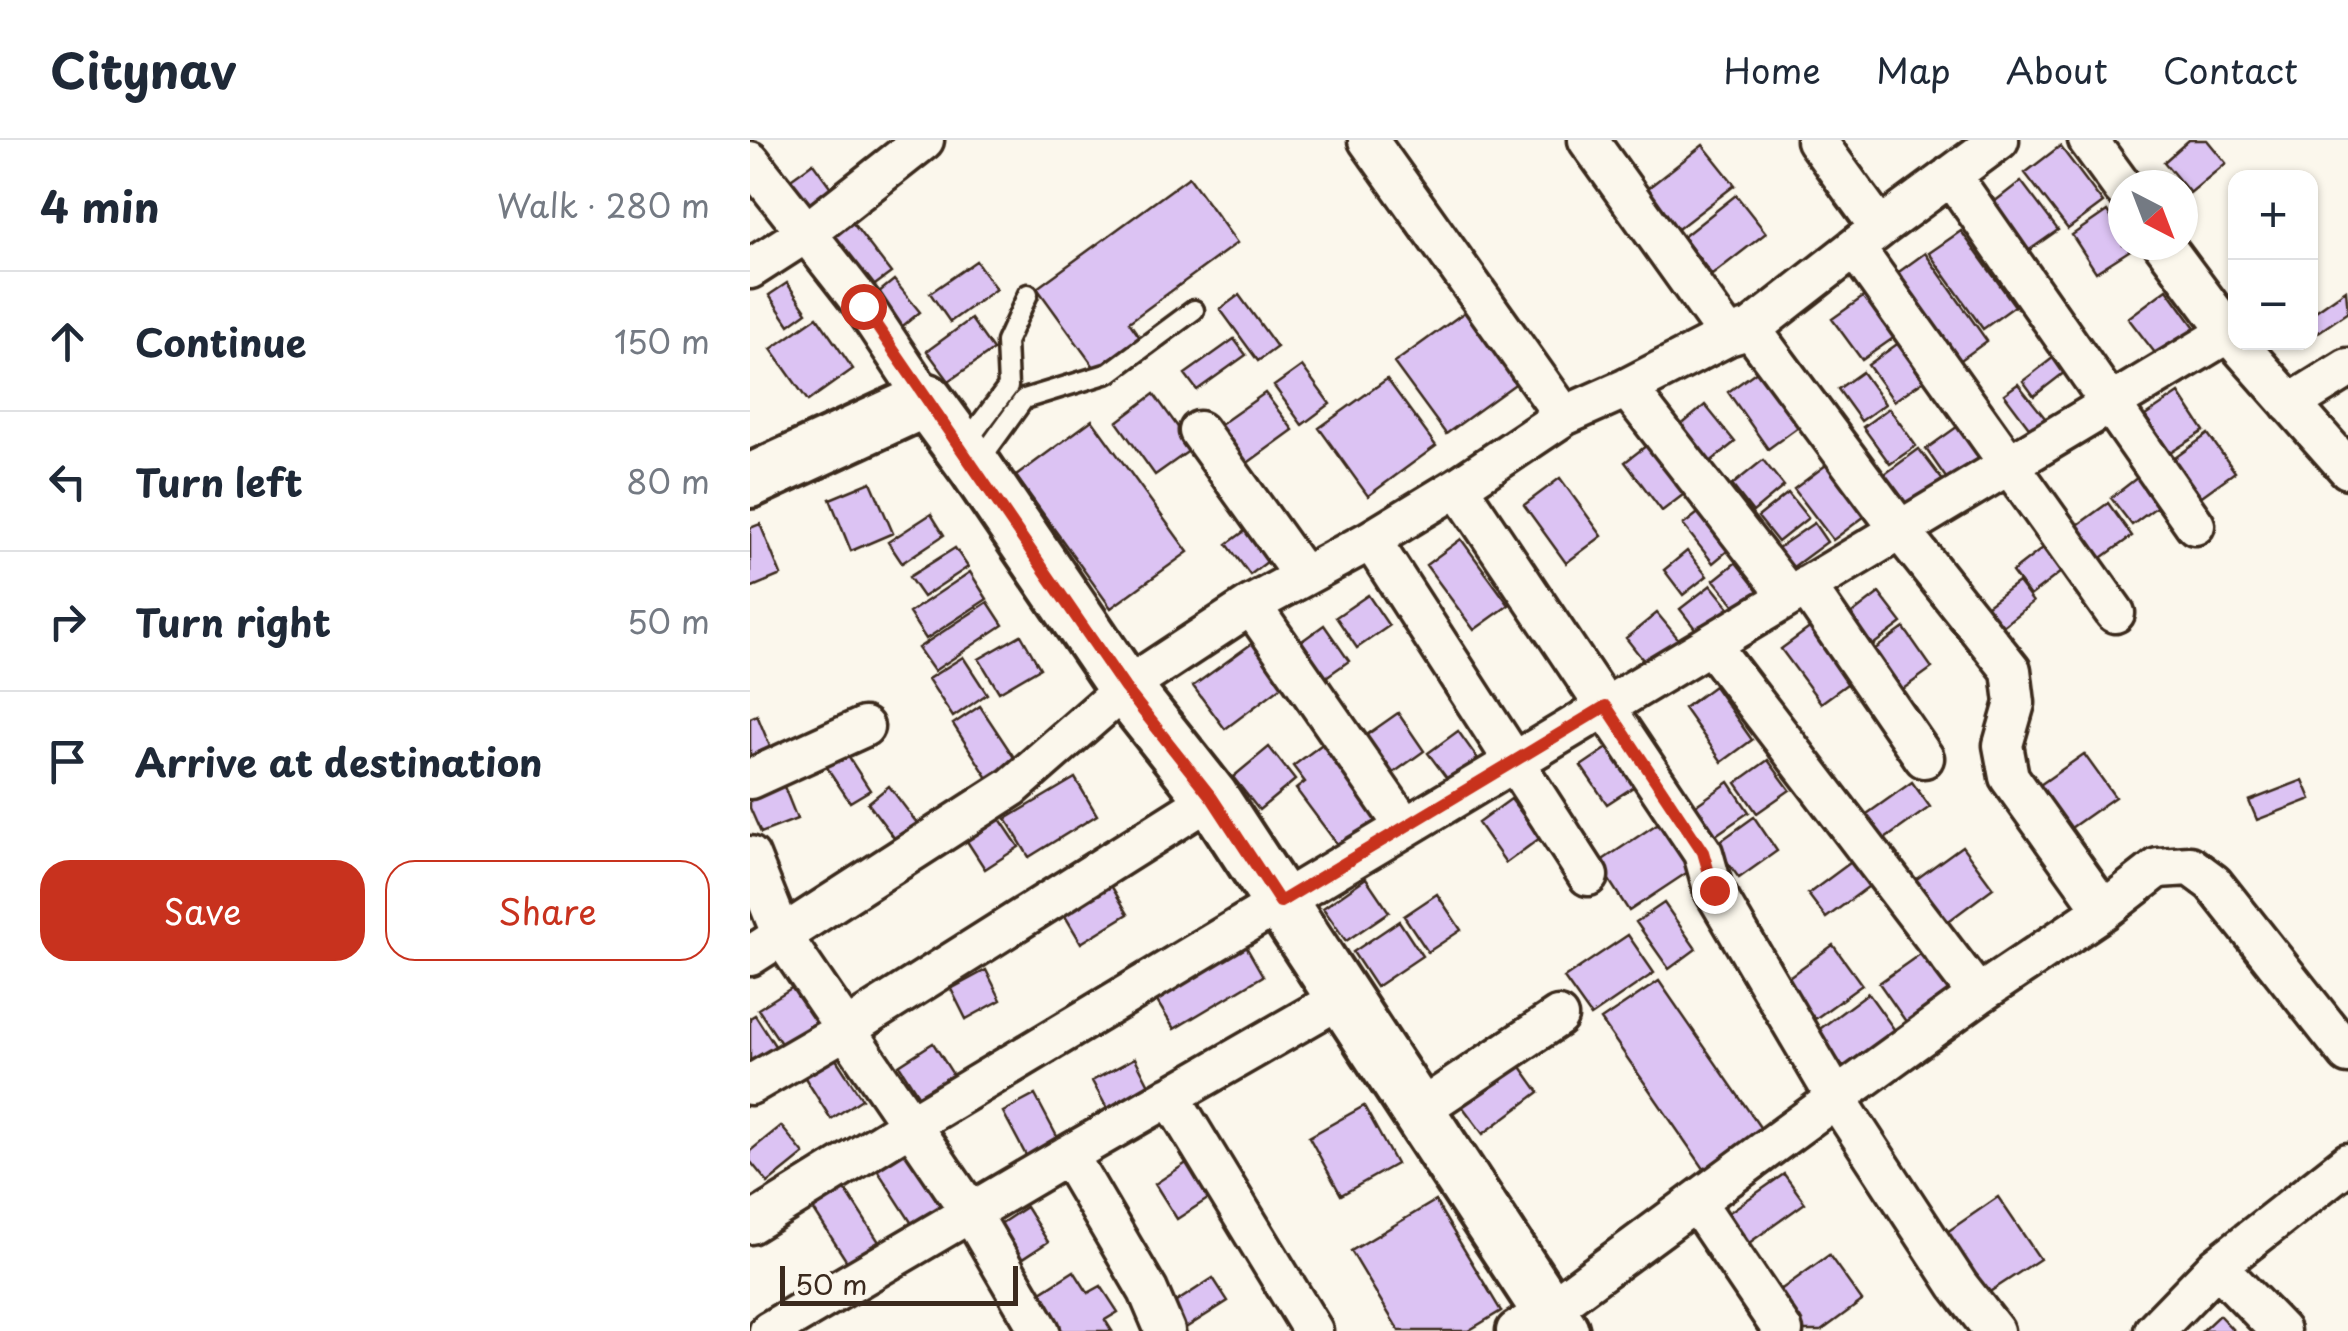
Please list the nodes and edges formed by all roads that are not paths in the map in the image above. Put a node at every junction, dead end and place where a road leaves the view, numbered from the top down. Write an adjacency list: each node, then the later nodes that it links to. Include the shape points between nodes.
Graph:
1 (924, 140): 10 (street)
2 (1368, 140): 25 (street)
3 (1588, 140): 16 (street)
4 (1816, 140): 11 (street)
5 (1999, 140): 9 (street)
6 (2088, 140): 8 (street)
7 (750, 160): 10 (street)
8 (2110, 170)
9 (1951, 176): 11 (street); 23 (street)
10 (806, 234): 13 (street); 22 (street)
11 (1868, 238): 16 (street); 28 (street)
12 (2175, 260): 17 (street)
13 (750, 268)
14 (1028, 294): 27 (lane, via 1006,342 1008,387)
15 (1194, 310): 27 (lane, via 1109,373 1024,399)
16 (1740, 332): 21 (street); 33 (street)
17 (2228, 332)
18 (2228, 342): 23 (street)
19 (2243, 350): 24 (street)
20 (2348, 368): 24 (street)
21 (1628, 388): 25 (street); 36 (street)
22 (926, 400): 27 (street); 30 (street)
23 (2110, 404): 28 (street); 32 (street)
24 (2290, 404): 29 (street)
25 (1564, 416): 31 (street)
26 (1199, 431): 35 (street)
27 (968, 458): 40 (street)
28 (2009, 464): 33 (street); 38 (street)
29 (2348, 469)
30 (750, 481)
31 (1458, 486): 34 (street); 41 (street)
32 (2195, 524)
33 (1900, 530): 36 (street); 51 (street, via 2011,670 2015,703 2003,746 2009,776)
34 (1371, 540): 35 (street); 44 (street)
35 (1303, 576): 37 (street)
36 (1798, 591): 39 (street); 43 (street)
37 (1252, 605): 40 (street); 47 (street)
38 (2115, 613)
39 (1710, 644): 41 (street); 54 (street)
40 (1125, 688): 46 (street); 52 (street, via 1012,786)
41 (1606, 706): 44 (street); 61 (street, via 1703,852 1714,890)
42 (864, 726): 45 (street)
43 (1924, 758)
44 (1514, 762): 47 (street); 49 (street)
45 (750, 779)
46 (1212, 798): 50 (street); 57 (street)
47 (1405, 827): 50 (street)
48 (750, 856): 52 (street)
49 (1588, 876)
50 (1280, 902): 55 (street); 63 (street)
51 (2104, 910): 54 (street); 58 (street, via 2158,868 2190,866 2213,883)
52 (782, 936): 53 (street); 57 (street)
53 (750, 956)
54 (1978, 995): 61 (street)
55 (1343, 997): 60 (street); 62 (street)
56 (1558, 1018): 62 (street)
57 (844, 1030): 59 (street); 63 (street)
58 (2348, 1054)
59 (750, 1085)
60 (1170, 1096): 64 (street); 75 (street)
61 (1836, 1098): 66 (street); 71 (street)
62 (1418, 1112): 70 (street)
63 (910, 1125): 67 (street); 68 (street)
64 (1068, 1155): 67 (street); 74 (street)
65 (2344, 1174): 69 (street)
66 (1696, 1202): 70 (street); 76 (street)
67 (971, 1213): 72 (street); 73 (street)
68 (750, 1224)
69 (2217, 1266): 77 (street); 78 (street)
70 (1542, 1324)
71 (1980, 1327)
72 (768, 1331)
73 (1040, 1331)
74 (1165, 1331)
75 (1313, 1331)
76 (1783, 1331)
77 (2154, 1331)
78 (2280, 1331)

